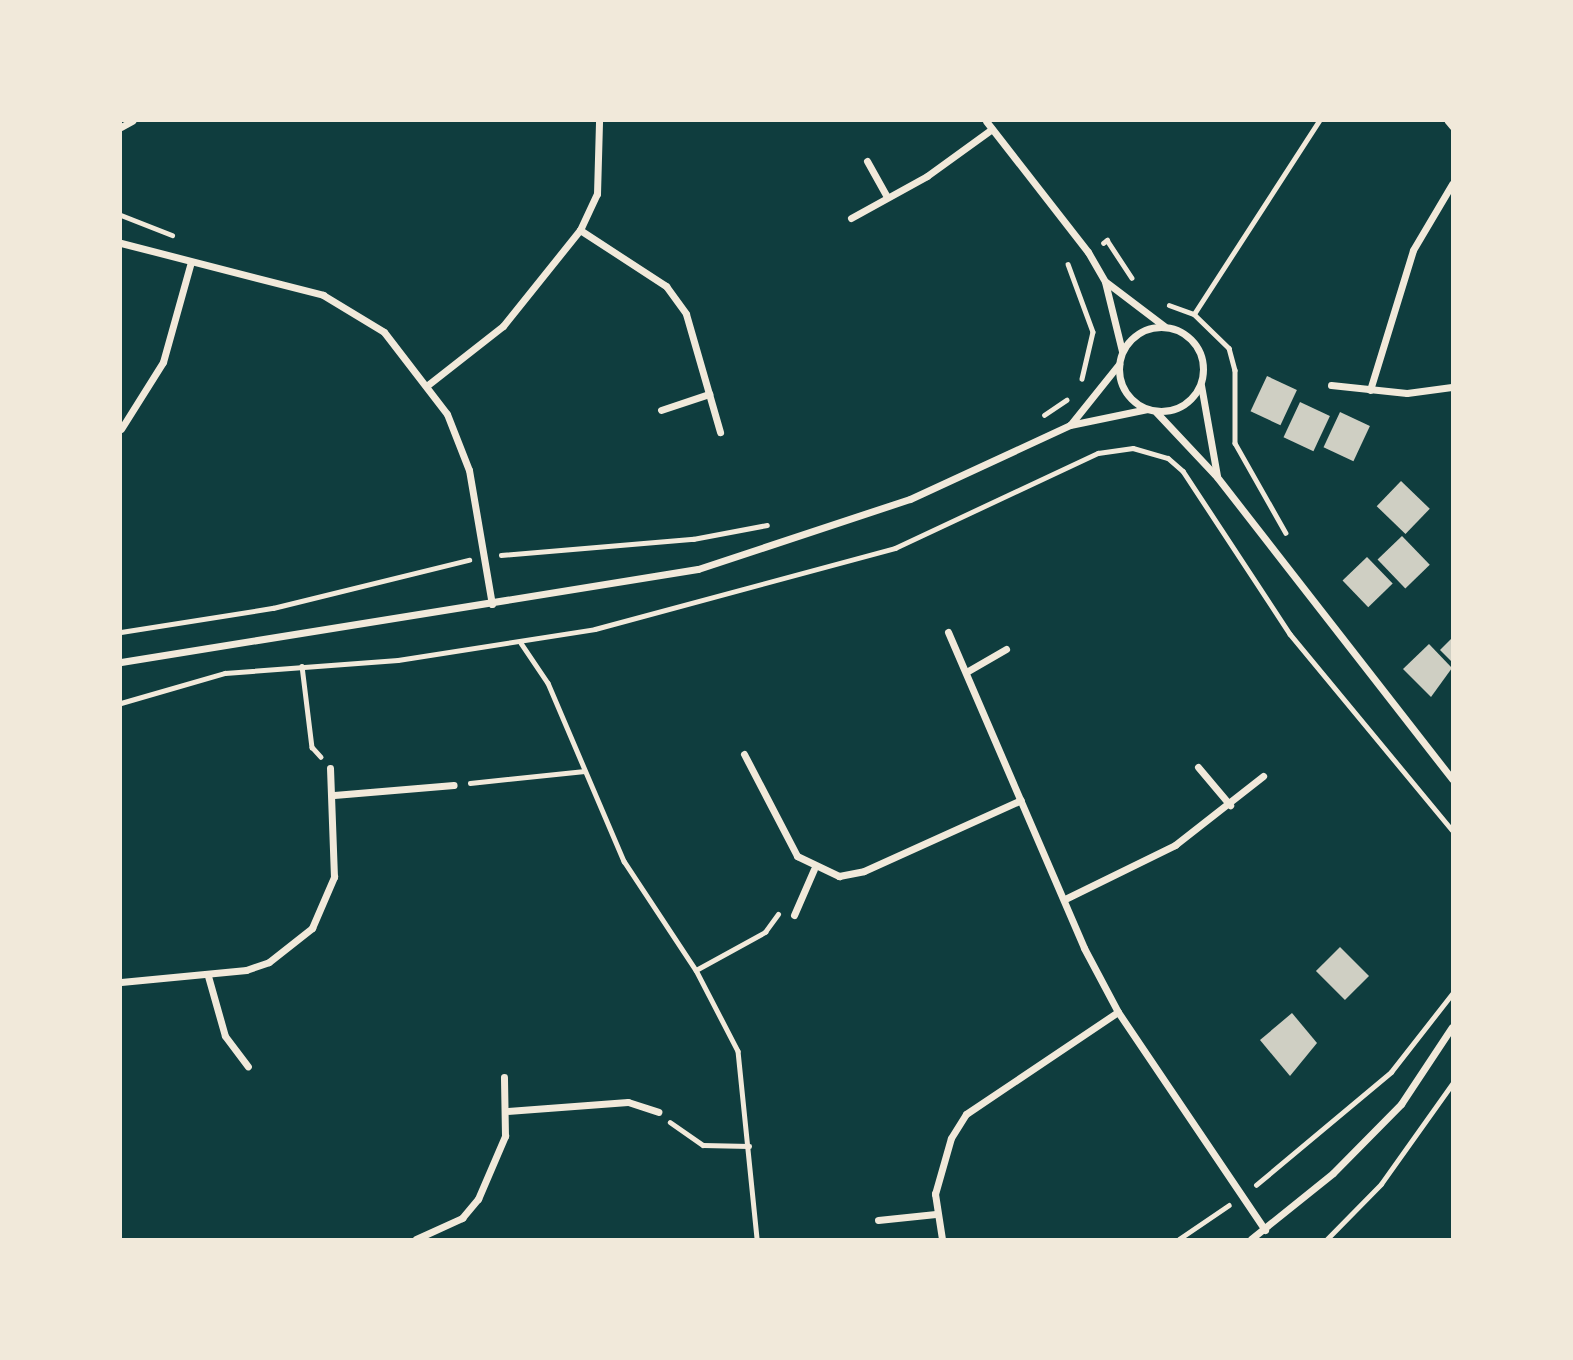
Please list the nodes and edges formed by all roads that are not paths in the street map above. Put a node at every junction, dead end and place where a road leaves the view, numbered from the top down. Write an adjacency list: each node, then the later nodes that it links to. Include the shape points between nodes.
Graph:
1 (132, 121): 4 (street)
2 (599, 121): 10 (street, via 597,194)
3 (986, 121): 5 (street)
4 (121, 127)
5 (992, 129): 8 (street); 13 (street, via 1088,252)
6 (867, 161): 8 (street)
7 (1452, 184): 21 (street, via 1403,274)
8 (887, 197): 9 (street)
9 (851, 218)
10 (580, 230): 17 (street, via 503,326); 22 (street, via 666,286 686,314)
11 (121, 243): 12 (street)
12 (191, 262): 17 (street, via 323,295 384,332); 26 (street, via 163,362)
13 (1105, 282): 14 (street); 15 (street)
14 (1164, 326): 15 (street, via 1140,332); 18 (street, via 1197,345)
15 (1122, 351): 16 (street)
16 (1119, 364): 24 (street, via 1122,387); 25 (street)
17 (429, 384): 29 (street, via 469,470)
18 (1201, 384): 24 (street, via 1180,407); 28 (street)
19 (1331, 385): 21 (street)
20 (1452, 387): 21 (street)
21 (1370, 390)
22 (709, 394): 23 (street); 27 (street)
23 (662, 410)
24 (1152, 411): 25 (street); 28 (street)
25 (1070, 425): 29 (street, via 910,499 698,569)
26 (121, 429)
27 (720, 432)
28 (1217, 477): 38 (street)
29 (492, 604): 32 (street)
30 (948, 632): 33 (street)
31 (1006, 649): 33 (street)
32 (121, 662)
33 (968, 671): 41 (street)
34 (744, 754): 43 (street, via 784,836)
35 (1198, 767): 42 (street)
36 (330, 768): 40 (street)
37 (1263, 776): 42 (street)
38 (1452, 779)
39 (454, 785): 40 (street)
40 (334, 795): 46 (street, via 334,877 312,928 269,962)
41 (1021, 800): 43 (street, via 864,871 839,876); 44 (street)
42 (1230, 805): 44 (street, via 1175,845)
43 (814, 869): 45 (street)
44 (1065, 899): 48 (street)
45 (794, 915)
46 (208, 976): 47 (street); 50 (street, via 225,1036)
47 (121, 982)
48 (1118, 1012): 54 (street, via 966,1114 941,1167); 56 (street)
49 (1452, 1027): 56 (street, via 1401,1104 1333,1173)
50 (248, 1066)
51 (504, 1077): 52 (street)
52 (506, 1111): 53 (street, via 628,1102); 57 (street, via 505,1136 478,1199 462,1218)
53 (658, 1112)
54 (936, 1214): 55 (street); 58 (street)
55 (878, 1220)
56 (1265, 1230): 59 (street)
57 (416, 1239)
58 (942, 1239)
59 (1251, 1239)

